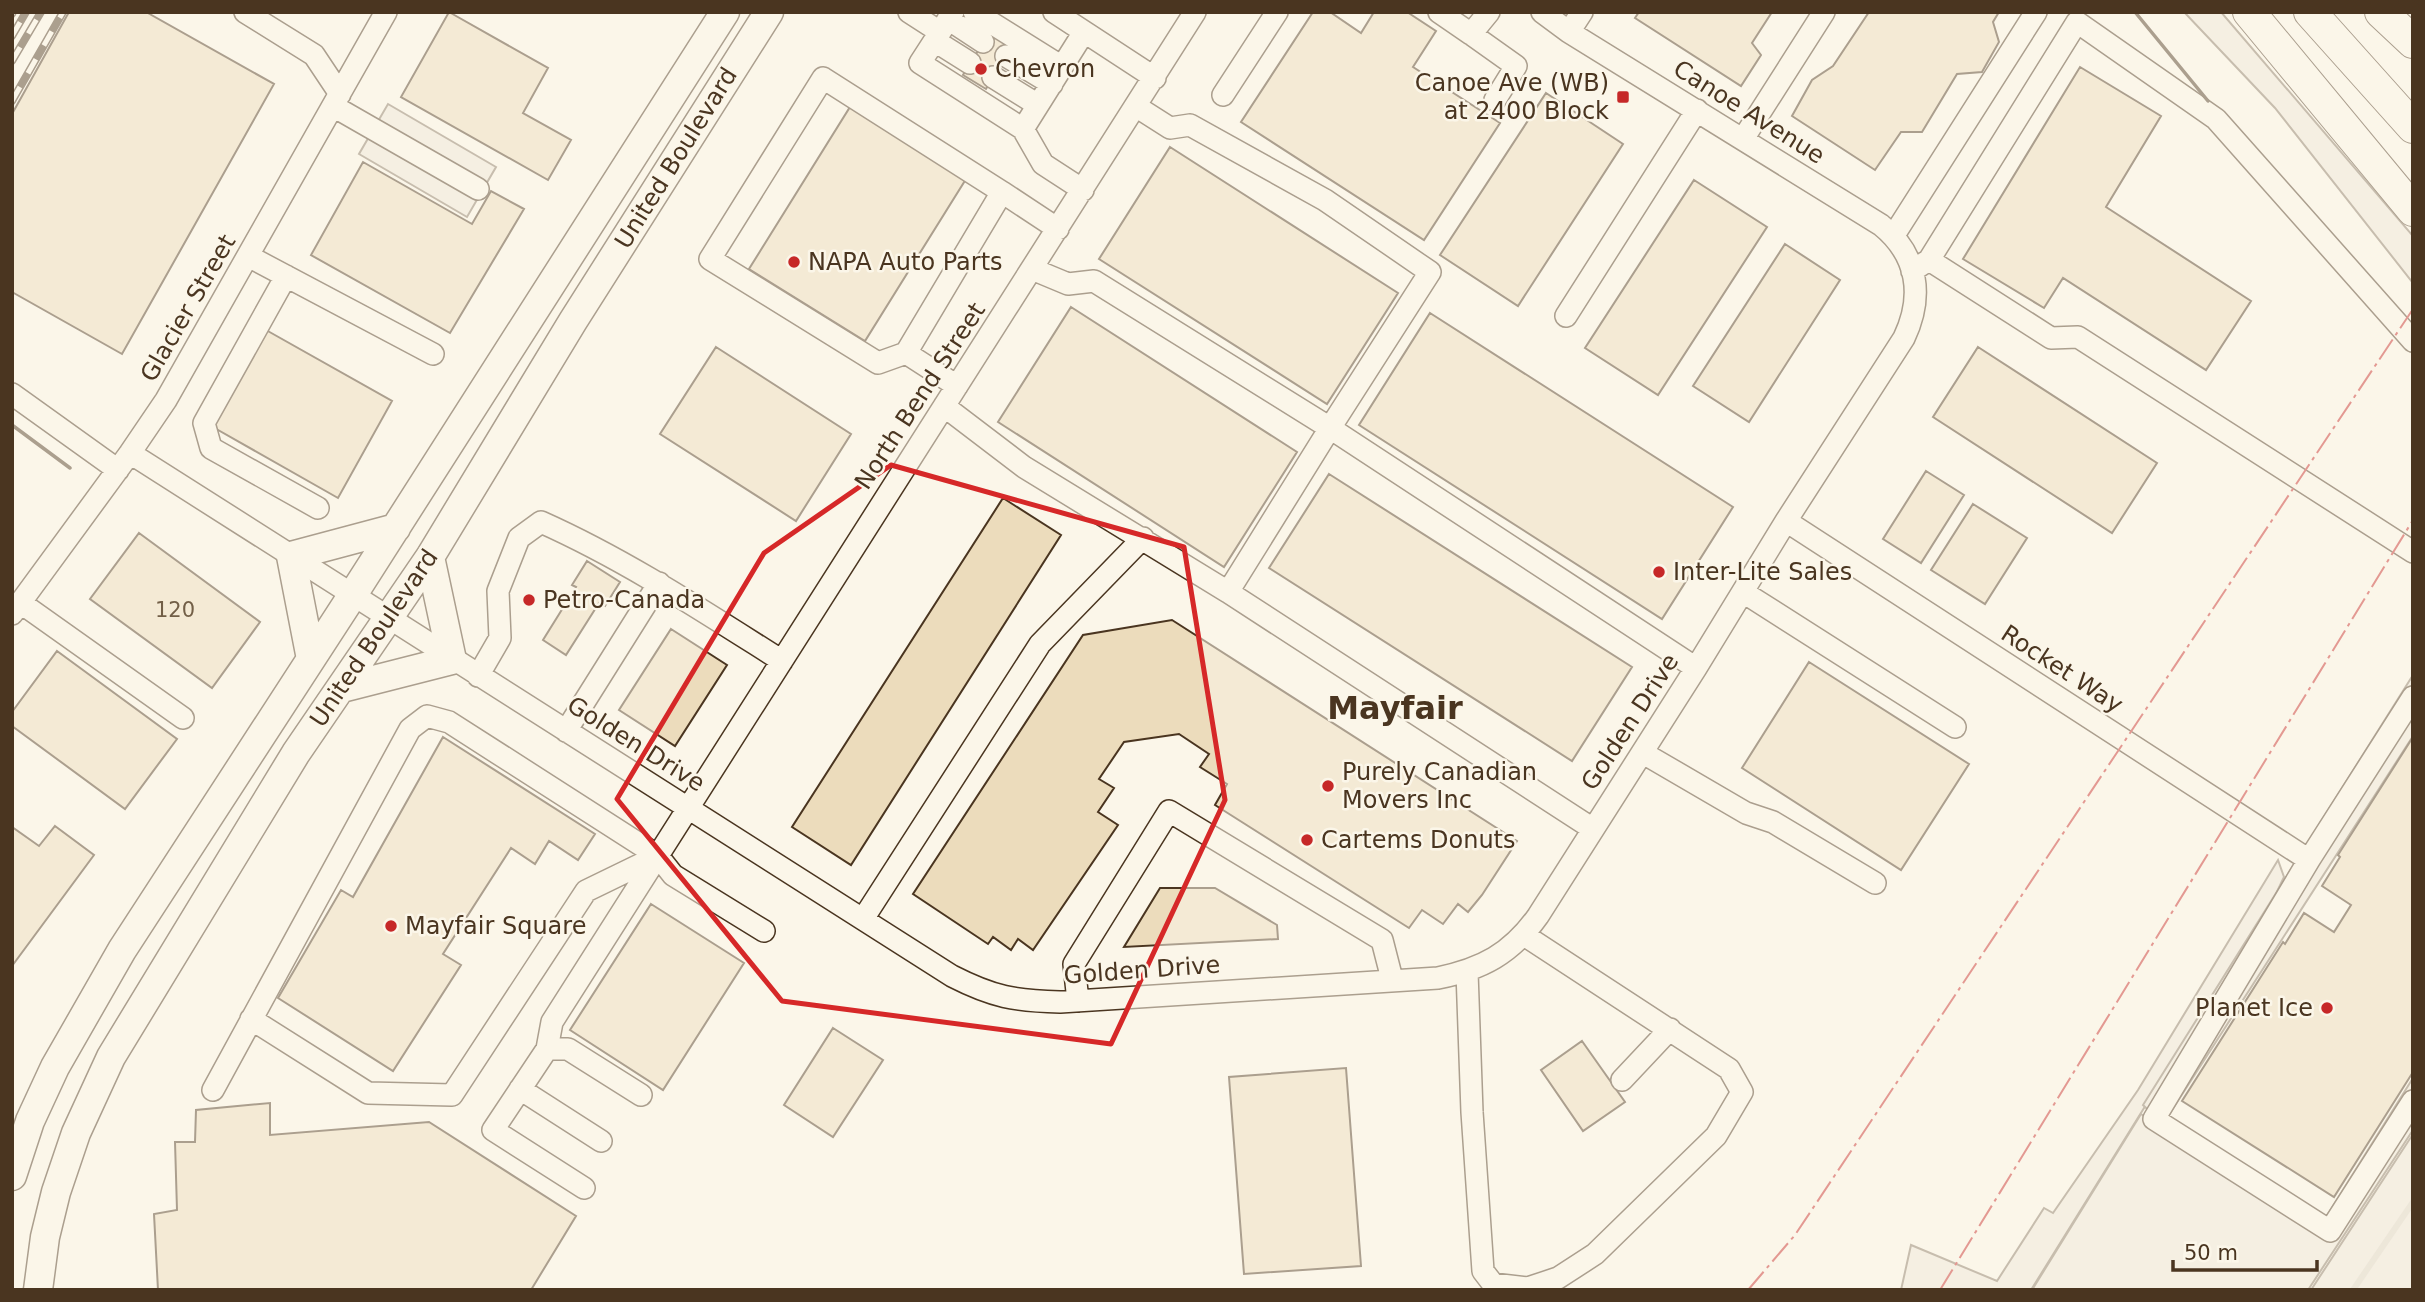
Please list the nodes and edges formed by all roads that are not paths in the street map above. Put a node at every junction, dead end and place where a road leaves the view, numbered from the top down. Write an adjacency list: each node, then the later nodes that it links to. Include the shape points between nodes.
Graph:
1 (245, 12): 33 (street, via 314,55)
2 (386, 12): 33 (street, Glacier Street)
3 (725, 12): 63 (main road, United Boulevard)
4 (769, 12): 67 (main road, United Boulevard)
5 (909, 12): 20 (street)
6 (974, 12): 28 (street)
7 (1054, 12): 21 (street)
8 (1195, 12): 30 (street, North Bend Street)
9 (1277, 12): 31 (street)
10 (1439, 12): 23 (street)
11 (1489, 12): 23 (street)
12 (1542, 12): 22 (street, Canoe Avenue)
13 (1582, 12): 22 (street)
14 (1824, 12): 40 (street)
15 (2036, 12): 47 (street)
16 (2251, 12): 41 (highway); 45 (highway)
17 (2310, 12): 38 (highway)
18 (2325, 12): 32 (highway)
19 (2381, 12): 25 (highway)
20 (944, 26): 24 (street); 27 (street); 39 (street, via 920,63)
21 (1084, 32): 28 (street); 30 (street)
22 (1569, 32): 37 (street, Canoe Avenue)
23 (1471, 34): 34 (street, via 1516,66)
24 (983, 42)
25 (2413, 42)
26 (1006, 56): 28 (street)
27 (970, 63)
28 (1057, 75): 35 (street)
29 (993, 77): 35 (street)
30 (1155, 78): 36 (street, North Bend Street)
31 (1223, 95)
32 (2413, 99)
33 (337, 100): 42 (street); 48 (street, Glacier Street)
34 (1495, 100)
35 (1038, 105): 39 (street)
36 (1137, 107): 43 (street, North Bend Street); 59 (street, via 1170,128 1190,125 1325,201 1430,272)
37 (1697, 110): 40 (street, Canoe Avenue); 52 (street)
38 (2413, 127)
39 (1023, 129): 43 (street, via 1043,164)
40 (1743, 139): 47 (street, Canoe Avenue)
41 (2413, 187)
42 (478, 189)
43 (1083, 190): 46 (street, North Bend Street)
44 (1002, 192): 46 (street); 54 (street); 54 (street, via 823,78 710,259 878,363)
45 (2413, 210)
46 (1058, 229): 50 (street, North Bend Street)
47 (1894, 235): 49 (street, Canoe Avenue)
48 (248, 256): 51 (street); 60 (street, Glacier Street, via 166,400)
49 (1921, 266): 53 (street, via 2077,22 2216,119); 62 (street, Golden Drive, via 1916,308 1904,338); 65 (street, via 2051,338 2078,337)
50 (1032, 268): 56 (street, North Bend Street); 59 (street, via 1068,284 1094,281)
51 (286, 276): 55 (street); 61 (street, via 204,423 211,448)
52 (1566, 316)
53 (2413, 341)
54 (906, 353): 56 (street)
55 (433, 354)
56 (957, 386): 58 (street, North Bend Street)
57 (12, 394): 60 (street, Golden Drive)
58 (944, 406): 64 (street, via 1024,467); 76 (street, North Bend Street)
59 (1330, 428): 69 (street); 77 (street)
60 (124, 461): 66 (street, Golden Drive); 72 (street, Glacier Street)
61 (318, 508)
62 (1786, 521): 70 (street, Golden Drive); 88 (street, Rocket Way)
63 (396, 528): 66 (main road); 71 (main road, United Boulevard)
64 (1143, 538): 69 (street); 90 (street, via 1041,645)
65 (2413, 552)
66 (291, 556): 71 (street, Golden Drive); 74 (main road)
67 (430, 557): 73 (main road, United Boulevard); 75 (main road)
68 (659, 583): 76 (street); 78 (street, via 541,523 519,538 498,591 500,638); 83 (street)
69 (1228, 592): 86 (street)
70 (1743, 592): 77 (street, Golden Drive); 82 (street)
71 (352, 596): 73 (street, Golden Drive); 74 (main road, United Boulevard)
72 (17, 608): 81 (street)
73 (388, 619): 75 (street, Golden Drive); 79 (main road, United Boulevard)
74 (311, 659): 105 (main road, United Boulevard, via 78,1023 30,1121)
75 (452, 660): 78 (street, Golden Drive); 79 (main road)
76 (782, 661): 85 (street, North Bend Street)
77 (1696, 668): 84 (street, Golden Drive)
78 (478, 676): 83 (street, Golden Drive)
79 (342, 688): 107 (main road, United Boulevard, via 296,753 111,1057 76,1133 56,1192)
80 (2413, 697): 88 (street)
81 (183, 718)
82 (1955, 727)
83 (566, 731): 85 (street, Golden Drive)
84 (1643, 752): 86 (street, Golden Drive); 89 (street)
85 (688, 808): 87 (street, North Bend Street); 90 (street, Golden Drive)
86 (1592, 829): 92 (street, Golden Drive)
87 (658, 856): 91 (street, via 673,875); 96 (street, via 586,891 452,1094 368,1093); 96 (street, via 449,722 427,716 410,729); 98 (street, North Bend Street, via 552,1021)
88 (2309, 860): 103 (street, via 2154,1119 2330,1231)
89 (1875, 883)
90 (863, 919): 95 (street, Golden Drive, via 986,993 1030,1001)
91 (764, 932)
92 (1524, 935): 93 (street, Golden Drive, via 1492,960); 97 (street)
93 (1466, 972): 94 (street, Golden Drive); 97 (street, via 1481,1250 1483,1272 1493,1284 1528,1288 1558,1278 1595,1254 1716,1136 1742,1092 1729,1069)
94 (1392, 979): 95 (street, Golden Drive); 95 (street, via 1382,940 1169,811 1074,964)
95 (1078, 1001)
96 (251, 1019): 101 (street)
97 (1670, 1030): 99 (street)
98 (547, 1049): 100 (street, North Bend Street); 102 (street, via 568,1049)
99 (1622, 1080)
100 (520, 1089): 104 (street); 106 (street, North Bend Street, via 493,1130)
101 (213, 1090)
102 (640, 1095)
103 (2413, 1101)
104 (601, 1141)
105 (12, 1176)
106 (584, 1188)
107 (38, 1289)

